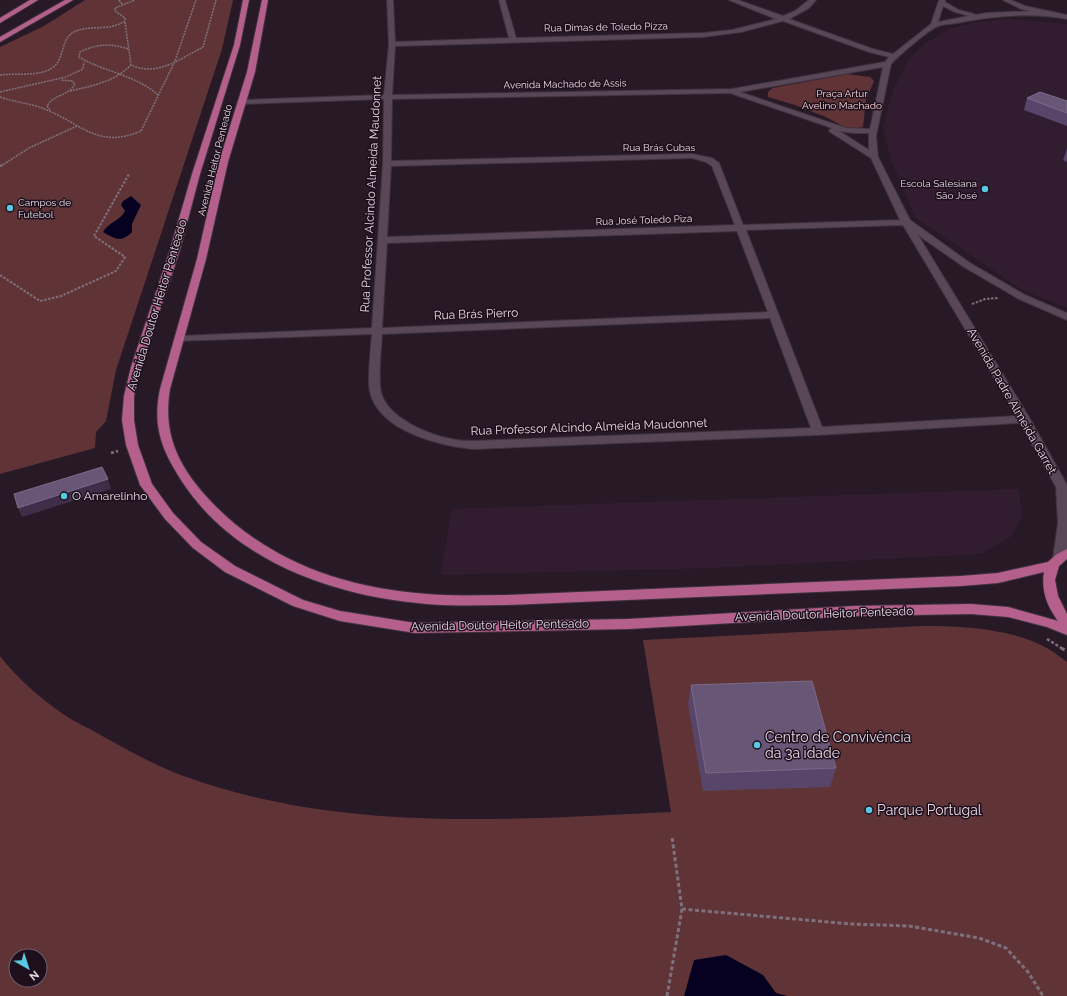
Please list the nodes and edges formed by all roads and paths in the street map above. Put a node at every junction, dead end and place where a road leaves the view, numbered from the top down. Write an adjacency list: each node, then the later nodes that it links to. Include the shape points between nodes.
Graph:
1 (35, 0): 22 (main road)
2 (70, 0): 25 (main road)
3 (119, 0): 15 (path)
4 (135, 0): 15 (path)
5 (196, 0): 31 (path)
6 (216, 0): 31 (path, via 203,47)
7 (246, 0): 52 (main road, Avenida Heitor Penteado, via 237,45)
8 (265, 0): 43 (main road, Avenida Heitor Penteado, via 258,44)
9 (390, 0): 27 (street, Rua Professor Alcindo Almeida Maudonnet)
10 (502, 0): 26 (street)
11 (732, 0): 21 (street)
12 (812, 0): 21 (street, Rua Dimas de Toledo Pizza, via 798,12)
13 (1006, 0): 16 (street)
14 (942, 1): 19 (street, via 957,11); 24 (street)
15 (122, 4): 23 (path, via 115,8 115,11 125,18)
16 (1015, 5): 17 (street); 18 (street)
17 (1017, 13): 18 (street, Avenida Padre Almeida Garret); 19 (street, Avenida Padre Almeida Garret)
18 (1047, 14): 20 (street)
19 (979, 16): 24 (street, Avenida Padre Almeida Garret)
20 (1067, 17)
21 (781, 19): 26 (street, Rua Dimas de Toledo Pizza, via 737,31 706,34); 29 (street, via 871,51)
22 (0, 21)
23 (125, 22): 28 (path); 34 (path, via 113,27 73,32 66,40 58,63 45,71)
24 (934, 25): 29 (street, Avenida Padre Almeida Garret)
25 (0, 40)
26 (513, 40): 27 (street, Rua Dimas de Toledo Pizza)
27 (392, 44): 42 (street, Rua Professor Alcindo Almeida Maudonnet)
28 (128, 49): 30 (path, via 109,44 93,46 80,52 78,57); 32 (path)
29 (894, 56): 33 (street, Avenida Padre Almeida Garret)
30 (84, 61): 35 (path); 36 (path, via 83,69)
31 (174, 61): 32 (path, via 168,66 147,70); 40 (path)
32 (131, 64): 35 (path)
33 (887, 64): 38 (street, Avenida Machado de Assis); 47 (street, Avenida Padre Almeida Garret)
34 (0, 75)
35 (119, 75): 37 (path, via 98,84); 40 (path, via 147,86)
36 (56, 80): 37 (path, via 72,81 75,84); 39 (path)
37 (70, 90): 44 (path, via 49,101 47,106)
38 (732, 91): 42 (street, Avenida Machado de Assis); 45 (street)
39 (0, 92)
40 (158, 95): 46 (path, via 140,132 132,136 108,139)
41 (0, 96): 44 (path)
42 (388, 97): 43 (street, Avenida Machado de Assis); 49 (street, Rua Professor Alcindo Almeida Maudonnet)
43 (241, 102): 61 (main road, Avenida Heitor Penteado, via 220,174 211,221)
44 (51, 111): 46 (path)
45 (821, 122): 47 (street, via 853,131); 48 (street)
46 (78, 126): 50 (path, via 29,148)
47 (873, 131): 48 (street, Avenida Padre Almeida Garret)
48 (874, 157): 53 (street, Avenida Padre Almeida Garret)
49 (387, 164): 54 (street, Rua Brás Cubas, via 692,156 716,164); 55 (street, Rua Professor Alcindo Almeida Maudonnet)
50 (0, 166)
51 (129, 174): 56 (path, via 94,236 125,258 116,271 61,296 40,300)
52 (187, 207): 71 (main road, Avenida Doutor Heitor Penteado, via 134,374 128,420 132,445 146,485 168,516 192,540 230,569 285,597 340,616 416,628 628,624 854,611 971,609 1008,612 1050,622)
53 (906, 222): 54 (street, Rua José Toledo Piza); 57 (street, via 967,265); 58 (street, Avenida Padre Almeida Garret)
54 (739, 227): 55 (street, Rua José Toledo Piza); 59 (street, Rua Brás Cubas)
55 (382, 240): 62 (street, Rua Professor Alcindo Almeida Maudonnet)
56 (0, 275)
57 (1022, 298): 58 (path, via 985,299); 60 (street)
58 (958, 310): 64 (street, Avenida Padre Almeida Garret)
59 (774, 314): 62 (street, Rua Brás Pierro); 65 (street, Rua Brás Cubas)
60 (1067, 317)
61 (183, 325): 63 (main road, Avenida Doutor Heitor Penteado)
62 (377, 331): 63 (street, Rua Brás Pierro); 65 (street, Rua Professor Alcindo Almeida Maudonnet, via 375,391 380,405 408,427 452,443 474,446)
63 (180, 339): 69 (main road, Avenida Doutor Heitor Penteado, via 165,390 162,419 166,444 178,467 205,504 235,533 265,553 299,570 343,584 392,595 442,600 506,600 961,581 998,578)
64 (1024, 419): 65 (street, Rua Professor Alcindo Almeida Maudonnet); 68 (street, Avenida Padre Almeida Garret)
65 (818, 431)
66 (110, 453): 67 (path, via 120,450)
67 (122, 456)
68 (1064, 489): 69 (street, via 1064,537)
69 (1060, 559): 70 (main road, via 1048,586 1053,603)
70 (1067, 622)
71 (1067, 630)
72 (1044, 637): 73 (path)
73 (1067, 652)
74 (672, 837): 75 (path)
75 (682, 909): 76 (path); 77 (path, via 851,924 909,926 979,938 1006,948 1028,972)
76 (667, 996)
77 (1043, 996)

